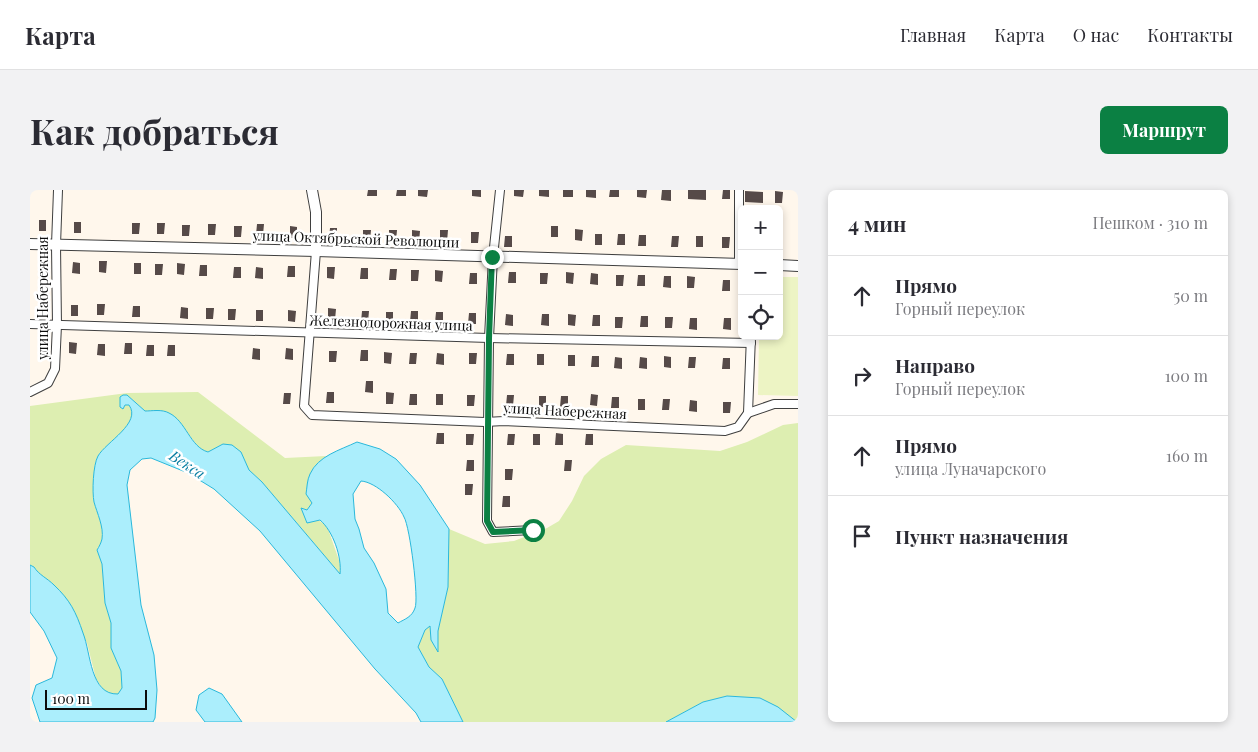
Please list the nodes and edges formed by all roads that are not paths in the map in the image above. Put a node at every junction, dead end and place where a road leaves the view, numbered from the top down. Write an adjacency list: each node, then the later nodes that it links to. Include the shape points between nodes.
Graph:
1 (58, 190): 6 (street, улица Набережная)
2 (312, 190): 8 (street, via 316,212)
3 (500, 190): 9 (street)
4 (739, 190): 7 (street)
5 (30, 244): 6 (street, улица Октябрьской Революции)
6 (56, 245): 8 (street, улица Октябрьской Революции); 14 (street, улица Набережная)
7 (740, 250)
8 (316, 251): 9 (street, улица Октябрьской Революции); 15 (street)
9 (492, 257): 10 (street, улица Октябрьской Революции); 16 (street)
10 (738, 264)
11 (783, 265): 12 (street)
12 (798, 266)
13 (30, 324): 14 (street, Железнодорожная улица)
14 (57, 325): 15 (street, Железнодорожная улица); 19 (street, улица Набережная, via 55,369 48,383)
15 (310, 333): 16 (street, Железнодорожная улица); 22 (street, улица Набережная, via 304,406 312,415)
16 (489, 338): 17 (street, Железнодорожная улица); 22 (street)
17 (738, 340)
18 (751, 340): 21 (street)
19 (30, 392)
20 (798, 404): 21 (street, via 774,404)
21 (748, 413): 22 (street, улица Набережная, via 738,427 725,432)
22 (489, 421): 23 (street, via 487,521 493,532)
23 (533, 530)

